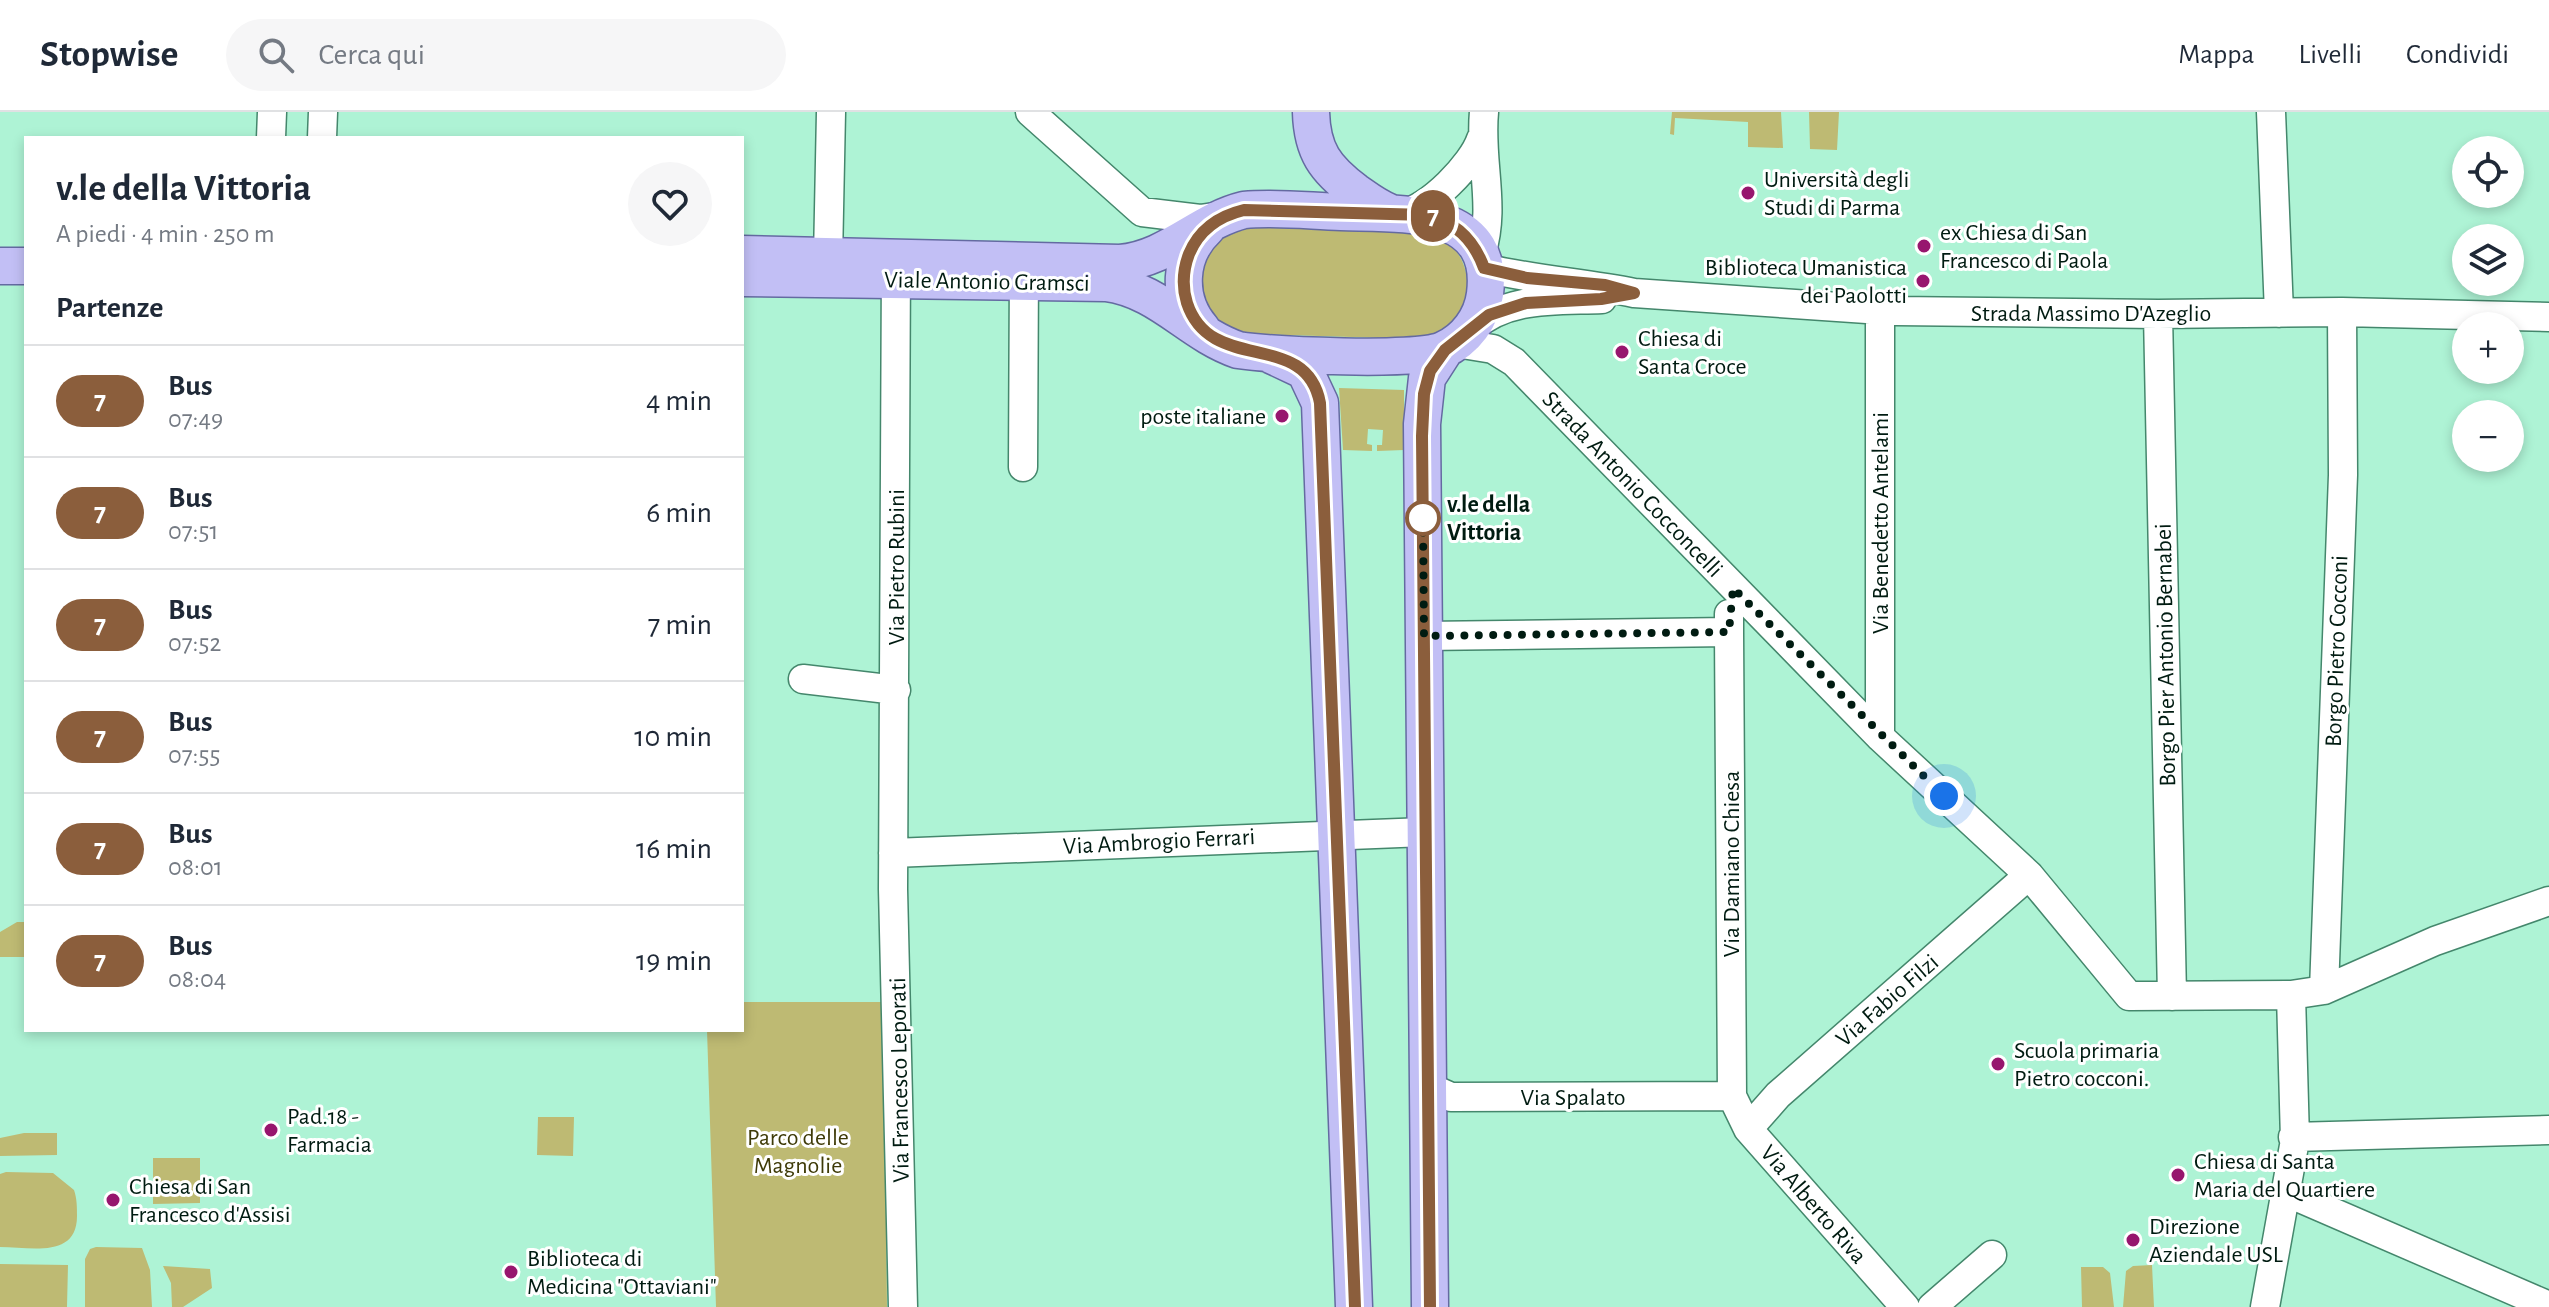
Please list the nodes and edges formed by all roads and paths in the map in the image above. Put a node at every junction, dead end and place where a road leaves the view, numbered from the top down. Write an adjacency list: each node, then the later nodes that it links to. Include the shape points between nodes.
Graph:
1 (272, 112): 8 (street)
2 (323, 112): 9 (street)
3 (831, 112): 15 (street)
4 (1030, 112): 11 (street, via 1142,212)
5 (1311, 112): 10 (main road, via 1314,144 1327,168 1376,207)
6 (2271, 112): 26 (street)
7 (1482, 125): 10 (street, via 1464,168 1418,208); 16 (street, via 1489,214)
8 (271, 136)
9 (322, 136)
10 (1402, 214): 11 (main road, via 1256,209); 16 (main road, via 1448,222)
11 (1223, 218): 21 (main road, Viale Antonio Gramsci, via 1165,251 1135,261); 29 (main road, via 1191,249 1183,282 1192,315)
12 (0, 246): 13 (main road)
13 (24, 247)
14 (744, 254): 15 (main road, Viale Antonio Gramsci)
15 (828, 256): 19 (main road, Viale Antonio Gramsci); 20 (street, via 823,266 757,266)
16 (1479, 257): 23 (street, via 1527,278); 30 (main road, via 1483,304)
17 (0, 266): 18 (main road)
18 (24, 266)
19 (896, 269): 21 (main road, Viale Antonio Gramsci); 22 (main road, Viale Antonio Gramsci); 37 (street, Via Pietro Rubini)
20 (744, 271)
21 (1023, 272): 29 (main road, Viale Antonio Gramsci, via 1135,288); 32 (street)
22 (744, 278)
23 (1634, 293): 24 (street, Strada Massimo D'Azeglio); 30 (street, via 1513,305 1489,315)
24 (1880, 310): 27 (street, Strada Massimo D'Azeglio); 38 (street, Via Benedetto Antelami)
25 (2342, 312): 26 (street, Strada Massimo D'Azeglio); 28 (street, Strada Massimo D'Azeglio); 44 (street, Borgo Pietro Cocconi, via 2343,475)
26 (2279, 313): 27 (street, Strada Massimo D'Azeglio)
27 (2158, 314): 46 (street, Borgo Pier Antonio Bernabei)
28 (2549, 317)
29 (1216, 340): 31 (main road)
30 (1455, 343): 31 (main road, via 1410,356); 33 (street, Strada Antonio Cocconcelli, via 1493,349 1514,362); 35 (main road, via 1430,371 1423,403)
31 (1250, 351): 40 (main road, via 1301,367 1320,403)
32 (1023, 467)
33 (1733, 588): 34 (street, Via Damiano Chiesa); 38 (street, Strada Antonio Cocconcelli)
34 (1729, 632): 35 (street); 48 (street, Via Damiano Chiesa)
35 (1424, 636): 39 (main road)
36 (803, 679): 37 (street)
37 (896, 690): 41 (street, Via Pietro Rubini)
38 (1880, 737): 42 (street, Strada Antonio Cocconcelli)
39 (1425, 832): 40 (street, Via Ambrogio Ferrari); 47 (main road)
40 (1336, 833): 41 (street, Via Ambrogio Ferrari); 56 (main road)
41 (893, 853): 55 (street, Via Francesco Leporati)
42 (2029, 875): 46 (street, Strada Antonio Cocconcelli, via 2129,996); 49 (street, Via Fabio Filzi, via 1778,1095)
43 (2549, 901): 44 (street, via 2435,941)
44 (2324, 990): 45 (street)
45 (2291, 995): 46 (street); 51 (street)
46 (2172, 996)
47 (1427, 1075): 48 (street, Via Spalato, via 1433,1089 1453,1098); 57 (main road)
48 (1732, 1096): 49 (street, Via Alberto Riva)
49 (1748, 1129): 58 (street, Via Alberto Riva)
50 (2549, 1130): 51 (street)
51 (2293, 1137): 52 (street)
52 (2286, 1192): 54 (street); 60 (street)
53 (1992, 1255): 59 (street)
54 (2543, 1305)
55 (903, 1307)
56 (1354, 1307)
57 (1430, 1307)
58 (1905, 1307)
59 (1932, 1307)
60 (2265, 1307)

